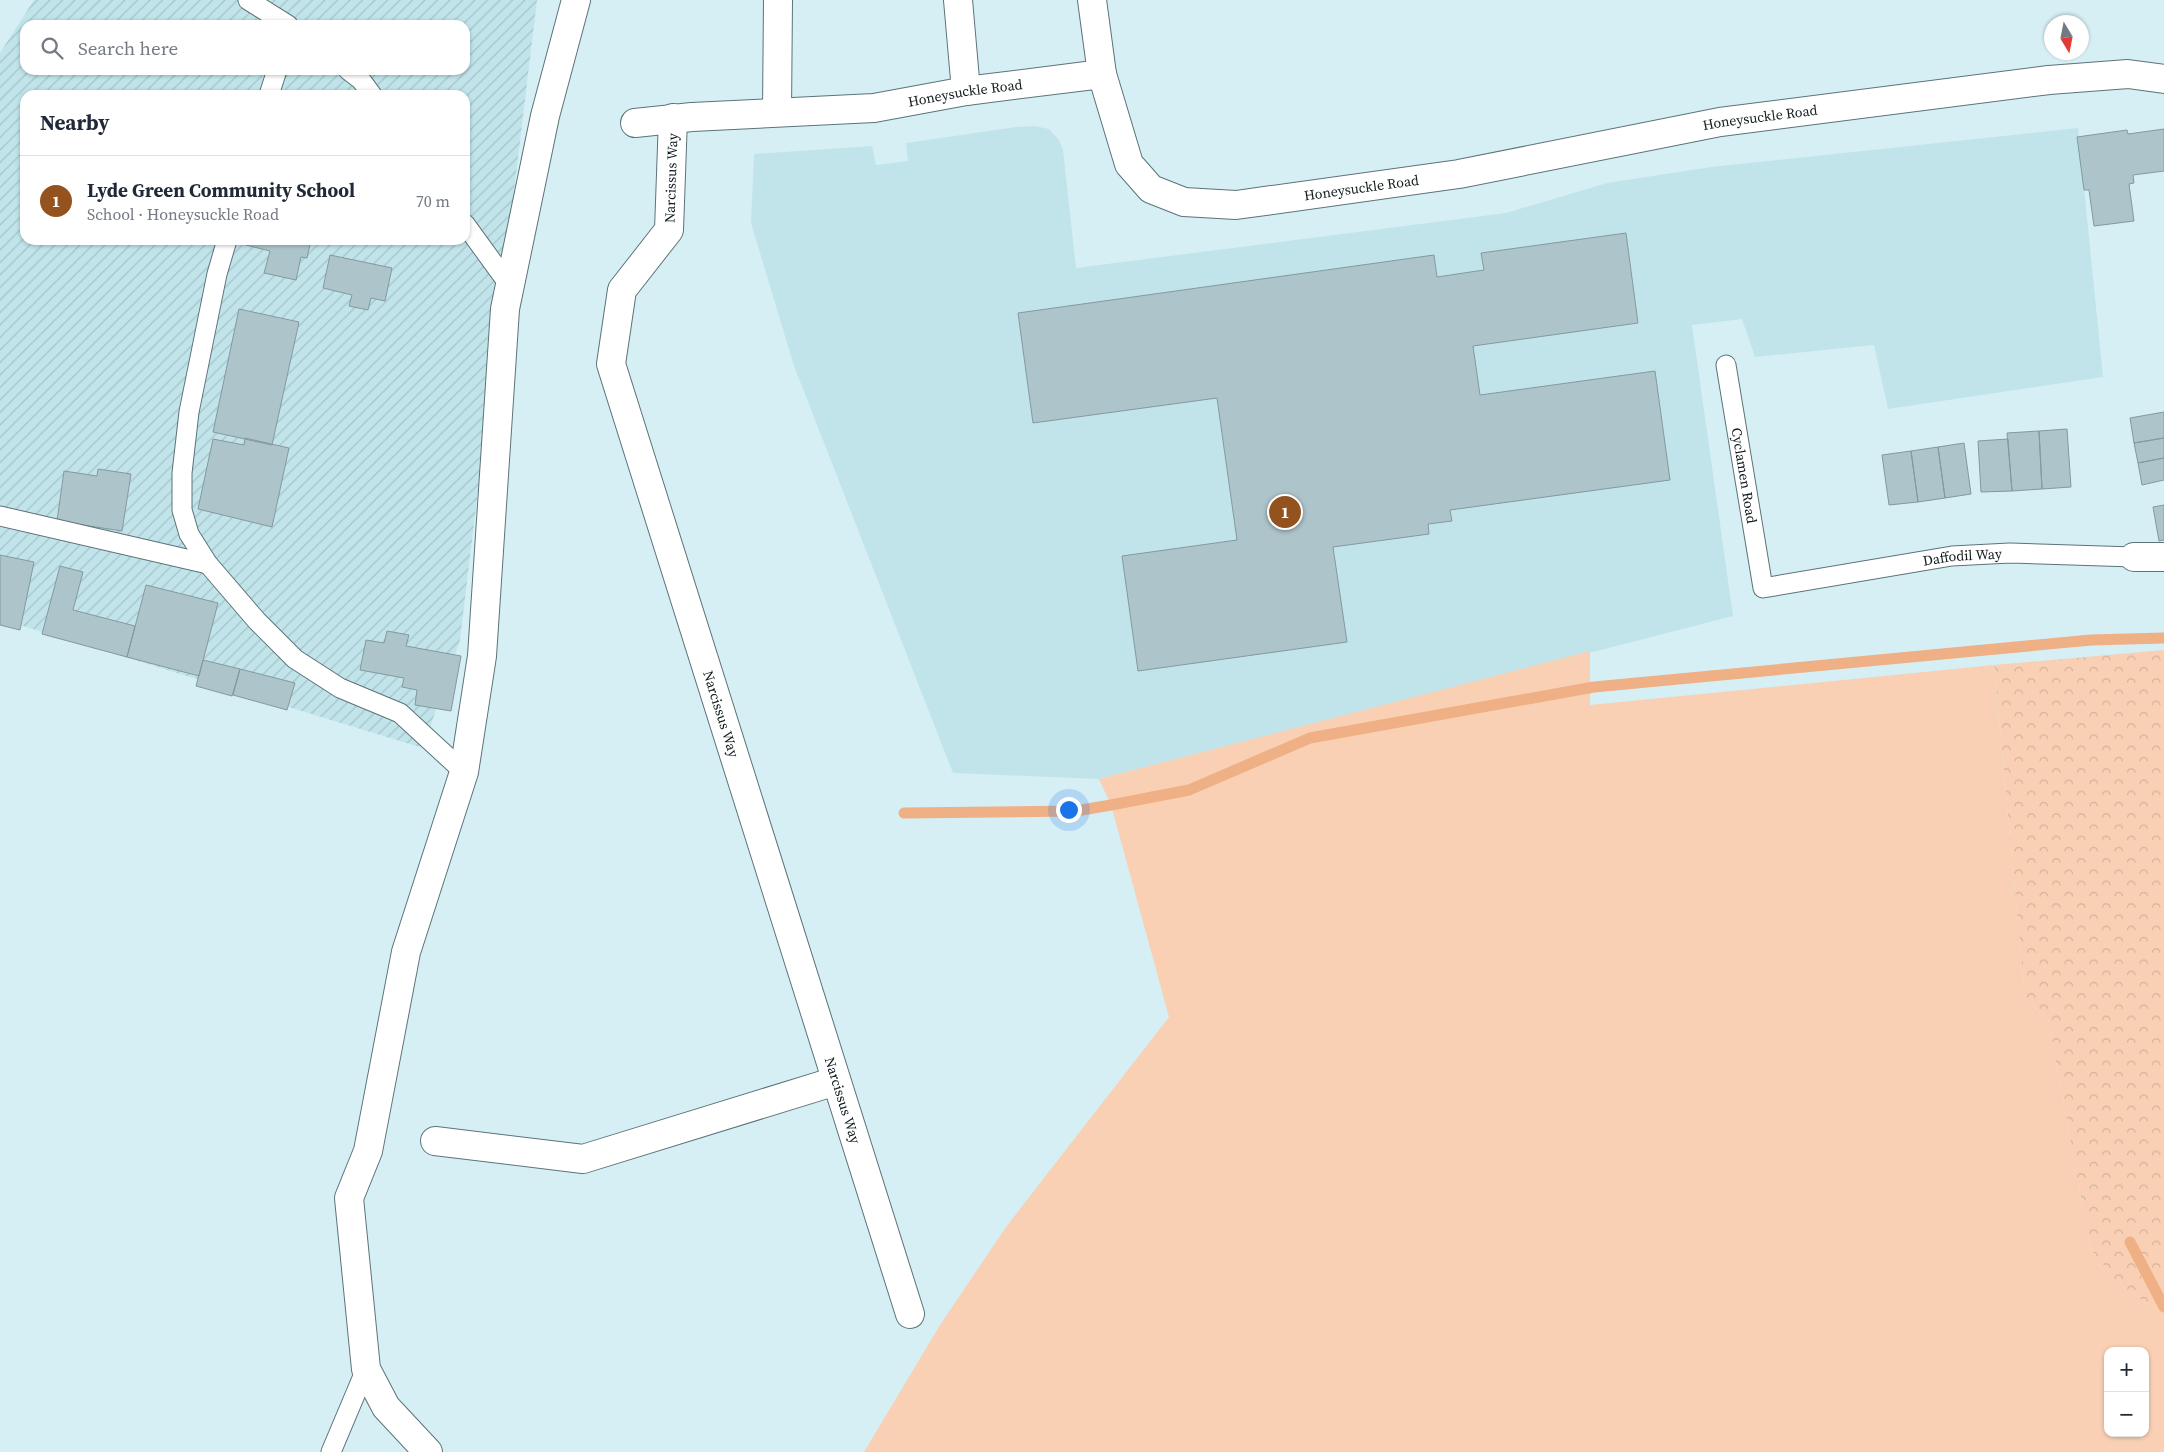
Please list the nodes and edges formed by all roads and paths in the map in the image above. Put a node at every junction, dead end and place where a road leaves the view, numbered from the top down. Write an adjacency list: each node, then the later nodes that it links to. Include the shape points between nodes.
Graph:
1 (248, 0): 6 (lane)
2 (576, 0): 19 (street, via 545,116)
3 (778, 0): 14 (street)
4 (958, 0): 13 (street)
5 (1092, 0): 7 (street)
6 (280, 20)
7 (1102, 74): 10 (street, Honeysuckle Road, via 1129,164 1151,190 1184,202 1236,205 1459,174 1720,122 2050,80 2128,74); 13 (street, Honeysuckle Road)
8 (275, 75): 11 (lane)
9 (354, 75): 12 (lane)
10 (2164, 79)
11 (271, 90)
12 (368, 90)
13 (966, 91): 14 (street, Honeysuckle Road, via 874,108)
14 (777, 112): 15 (street, Honeysuckle Road)
15 (673, 118): 16 (street, Honeysuckle Road); 27 (street, Narcissus Way, via 669,230 622,290 611,364)
16 (635, 123)
17 (470, 231): 19 (lane)
18 (226, 245): 24 (lane, via 189,412 182,473 182,510 189,534)
19 (510, 286): 26 (street, via 505,309 482,656)
20 (1726, 365): 25 (lane, Cyclamen Road)
21 (0, 516): 24 (lane)
22 (2134, 557): 23 (street, Daffodil Way); 25 (lane, Daffodil Way, via 2010,553 1952,556)
23 (2164, 557)
24 (208, 564): 26 (lane, via 296,659 340,688 400,713)
25 (1763, 588)
26 (464, 772): 30 (street, via 406,952 368,1151 350,1198)
27 (836, 1081): 28 (street, via 583,1159); 29 (street, Narcissus Way)
28 (435, 1141)
29 (910, 1314)
30 (366, 1369): 31 (lane); 32 (street, via 386,1407)
31 (331, 1452)
32 (428, 1452)

